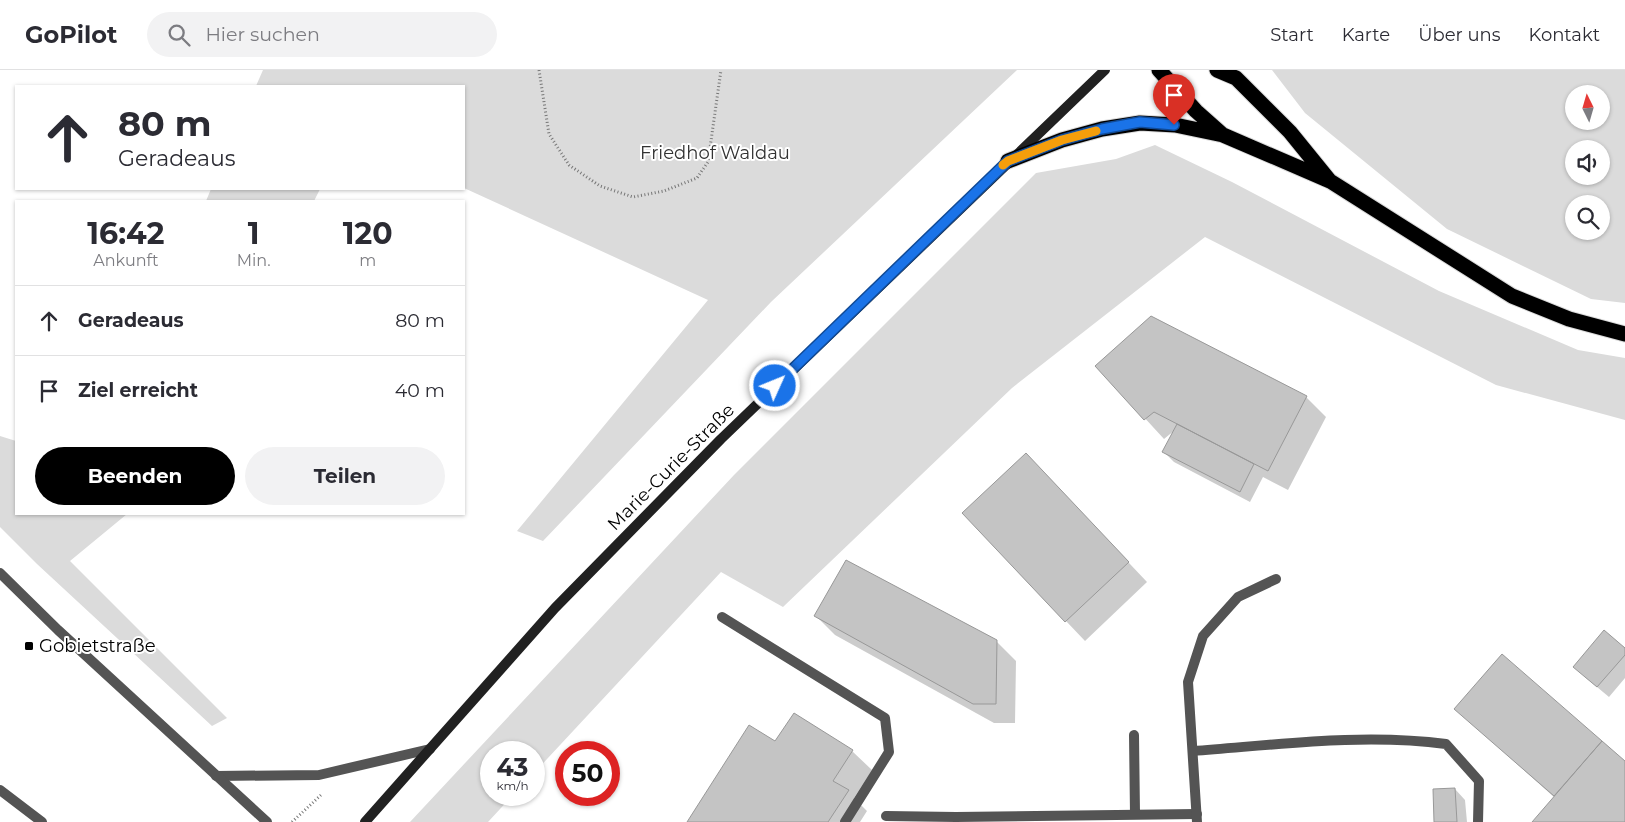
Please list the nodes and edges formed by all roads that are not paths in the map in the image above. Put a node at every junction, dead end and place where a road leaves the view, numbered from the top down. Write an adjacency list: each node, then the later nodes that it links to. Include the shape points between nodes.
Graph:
1 (1105, 70): 6 (main road, Marie-Curie-Straße)
2 (1159, 70): 5 (highway)
3 (1217, 70): 4 (highway)
4 (1235, 74): 7 (highway, via 1290,132)
5 (1223, 135): 6 (highway, via 1140,122 1062,140); 7 (highway)
6 (1008, 161): 13 (main road, Marie-Curie-Straße, via 721,439 555,608)
7 (1330, 181): 8 (highway, via 1512,296 1569,319)
8 (1625, 334)
9 (0, 573): 15 (street)
10 (1276, 579): 14 (street, via 1238,597 1203,636 1188,682)
11 (722, 617): 24 (street, via 885,718 889,752)
12 (1134, 735): 17 (street)
13 (430, 750): 15 (street, via 320,775); 23 (main road, Marie-Curie-Straße)
14 (1192, 751): 19 (street); 25 (street, via 1402,738 1446,744 1479,781)
15 (216, 776): 22 (street)
16 (0, 790): 21 (street)
17 (1135, 814): 19 (street); 20 (street)
18 (886, 816): 20 (street)
19 (1197, 818)
20 (956, 820)
21 (42, 822)
22 (267, 822)
23 (365, 822)
24 (845, 822)
25 (1478, 822)

